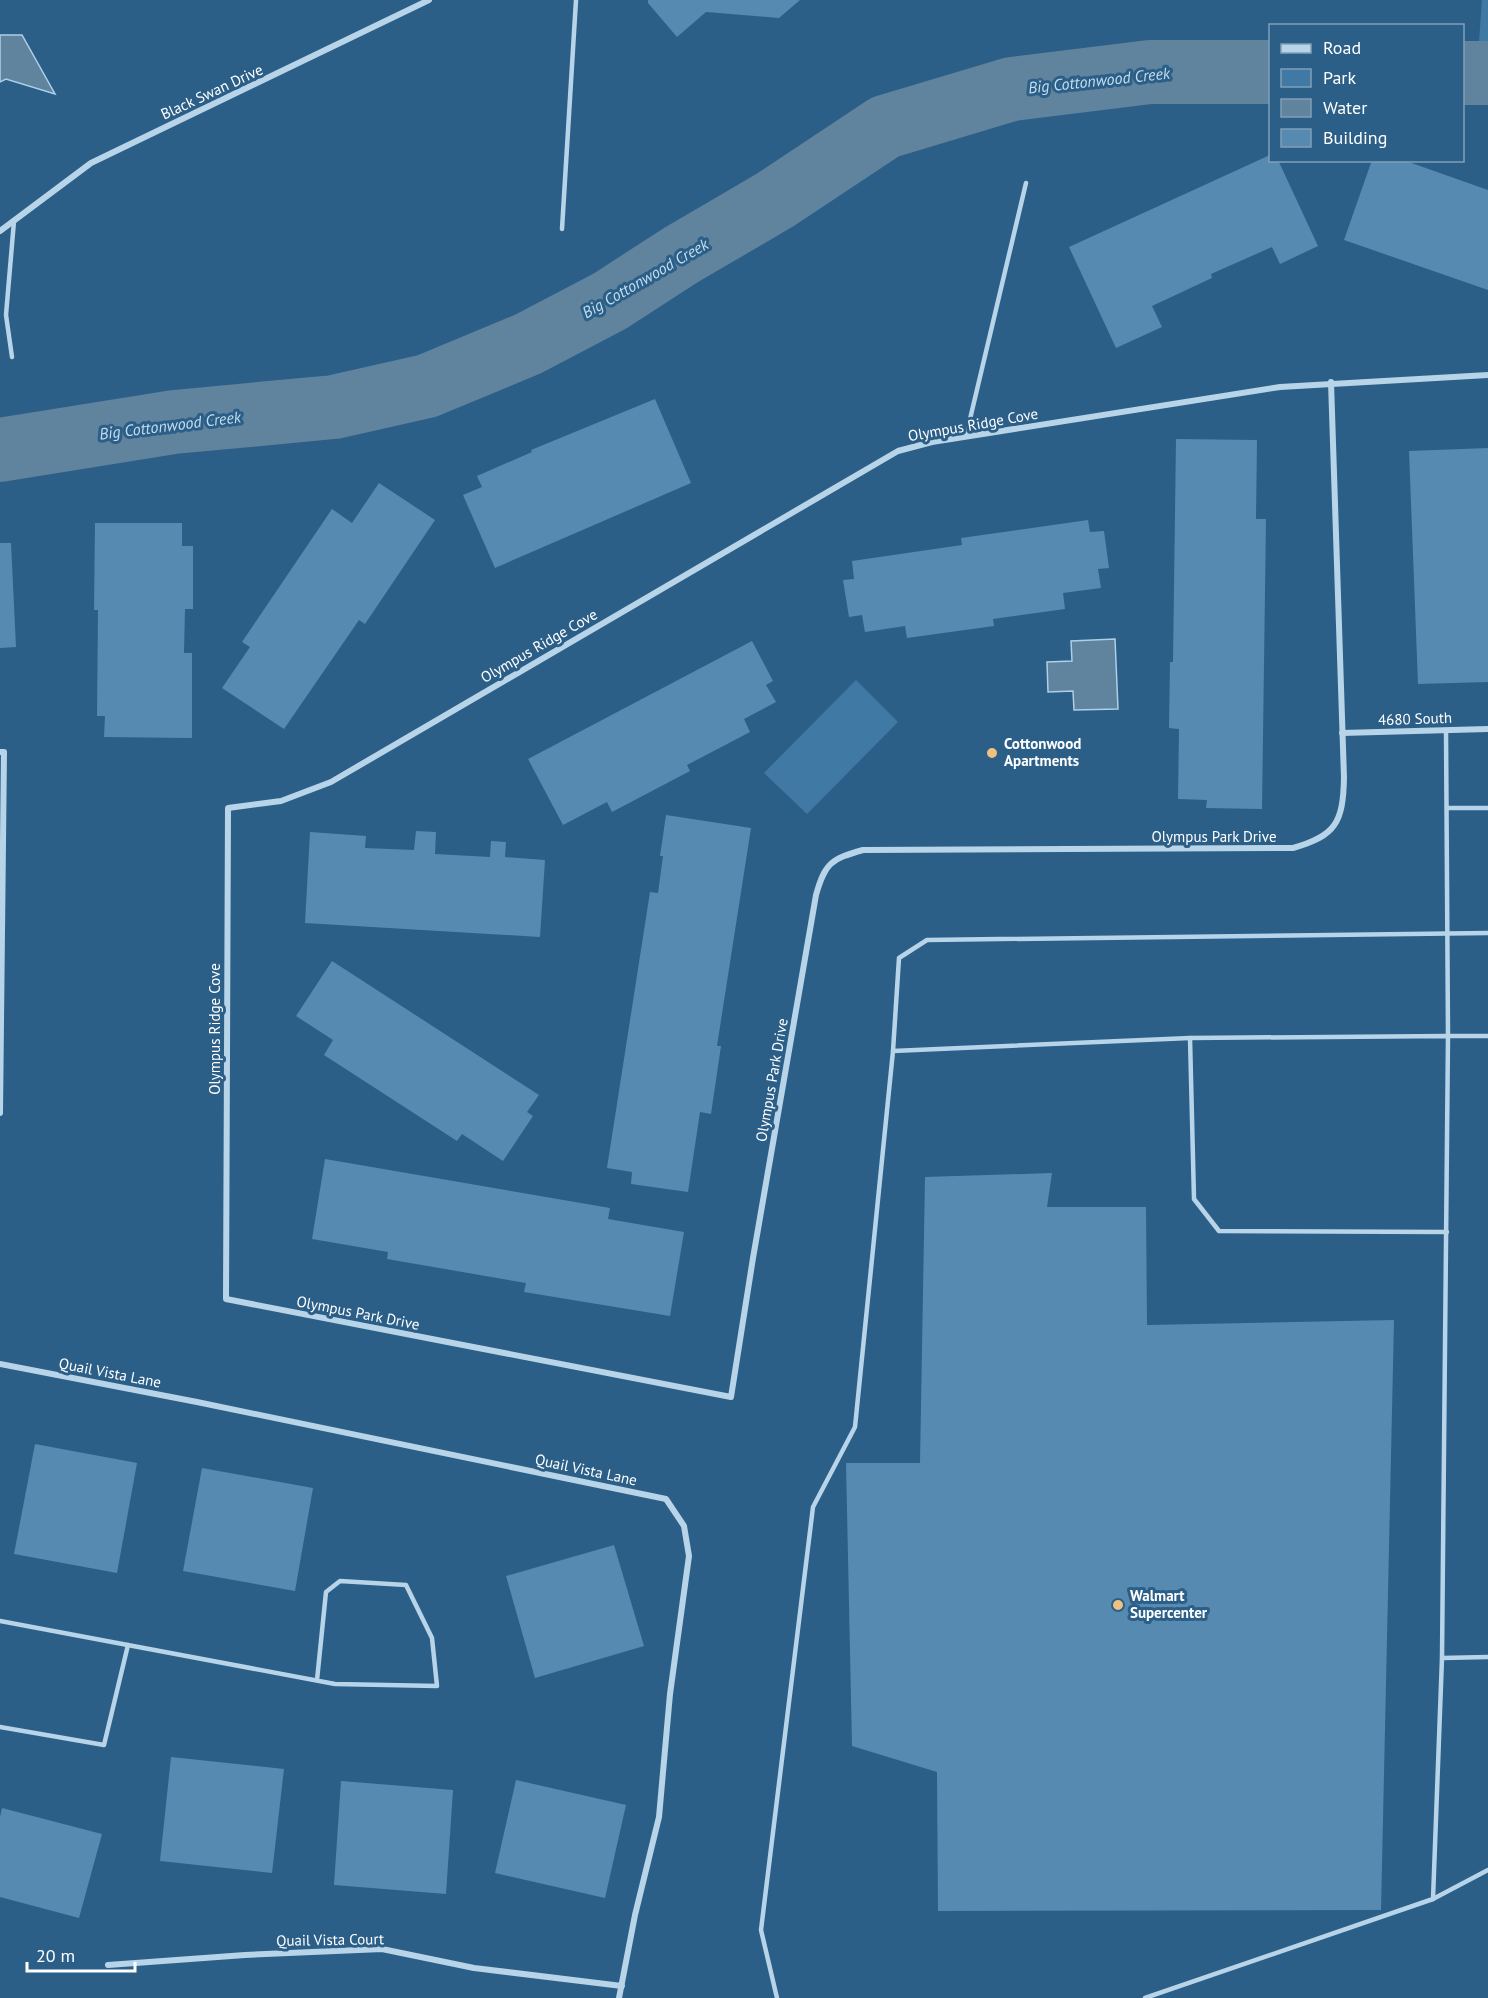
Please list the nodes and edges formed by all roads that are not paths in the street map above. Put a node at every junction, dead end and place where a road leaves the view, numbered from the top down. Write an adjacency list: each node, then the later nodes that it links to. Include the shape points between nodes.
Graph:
1 (429, 0): 4 (street, Black Swan Drive, via 91,163)
2 (576, 0): 5 (lane)
3 (1026, 183): 10 (lane)
4 (14, 221): 6 (street, Black Swan Drive); 7 (lane, via 6,315)
5 (562, 230)
6 (0, 231)
7 (12, 357)
8 (1488, 375): 9 (street, Olympus Ridge Cove)
9 (1331, 382): 10 (street, Olympus Ridge Cove); 13 (street)
10 (966, 436): 25 (street, Olympus Ridge Cove, via 898,451 331,782 281,801 228,808)
11 (1488, 729): 12 (street, 4680 South)
12 (1446, 730): 13 (street, 4680 South); 15 (lane)
13 (1342, 733): 25 (street, Olympus Park Drive, via 1344,801 1335,827 1315,842 1293,848 863,850 839,856 822,872 731,1397)
14 (0, 752): 23 (street, via 4,752)
15 (1447, 808): 16 (lane); 18 (lane)
16 (1488, 808)
17 (1488, 933): 18 (lane)
18 (1448, 934): 19 (lane); 22 (lane, via 927,940 899,958)
19 (1448, 1036): 20 (lane); 21 (lane); 24 (lane)
20 (1488, 1036)
21 (1190, 1038): 22 (lane); 24 (lane, via 1194,1199 1219,1231)
22 (893, 1051): 38 (lane, via 855,1427 813,1507 765,1894 761,1930)
23 (0, 1113)
24 (1447, 1232): 30 (lane)
25 (226, 1299)
26 (0, 1364): 36 (street, Quail Vista Lane, via 666,1499 684,1526 689,1557 670,1694 659,1817)
27 (0, 1621): 28 (lane)
28 (128, 1645): 31 (lane); 32 (lane, via 104,1745)
29 (1488, 1657): 30 (lane)
30 (1442, 1658): 34 (lane)
31 (317, 1680): 31 (lane, via 335,1684 437,1686 432,1638 406,1585 340,1581 327,1592)
32 (0, 1727)
33 (1488, 1870): 34 (lane)
34 (1433, 1899): 39 (lane)
35 (108, 1965): 36 (street, Quail Vista Court, via 382,1948 474,1968)
36 (622, 1986): 37 (street, Quail Vista Lane)
37 (619, 1998)
38 (777, 1998)
39 (1144, 1998)

